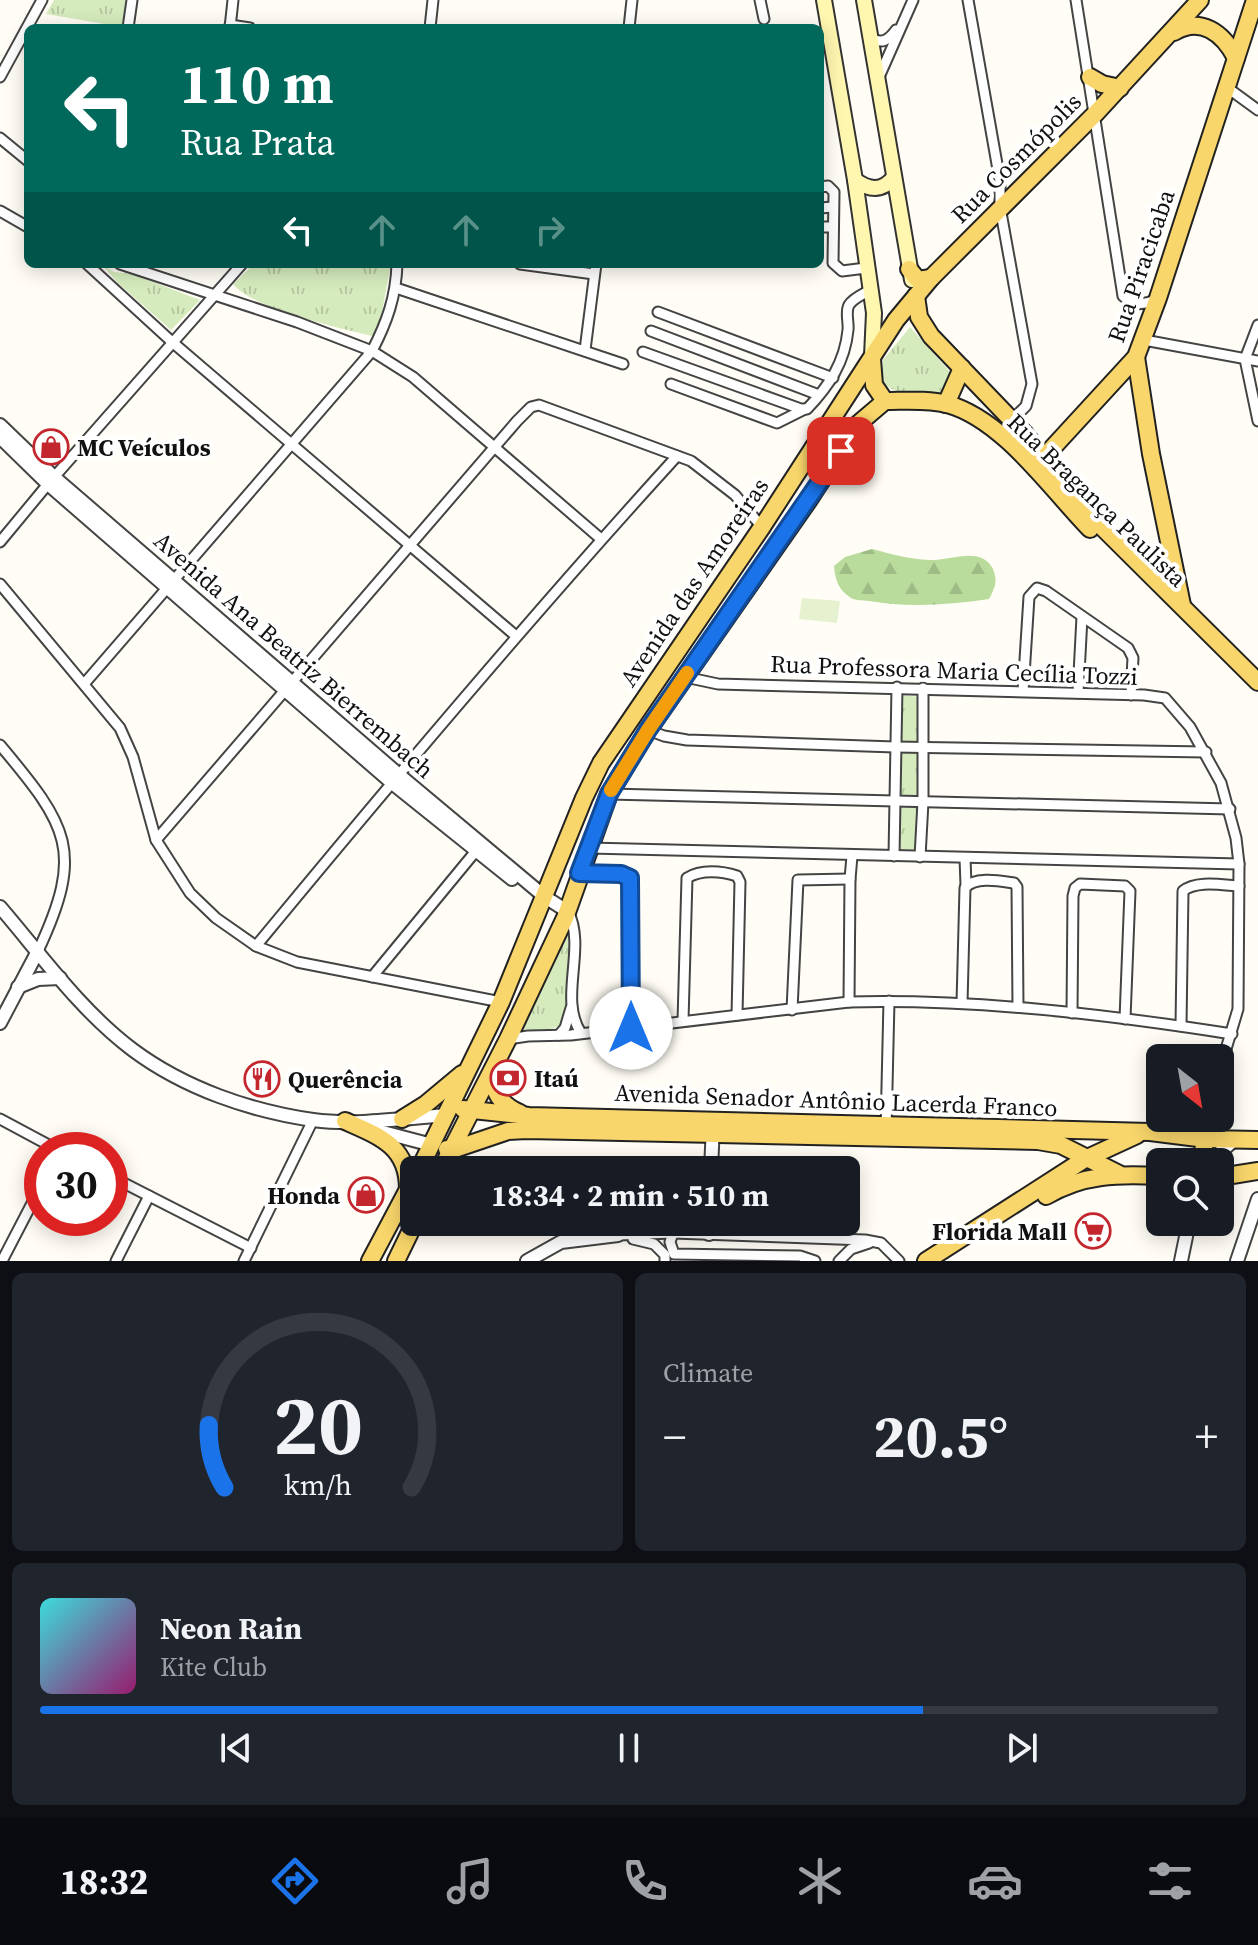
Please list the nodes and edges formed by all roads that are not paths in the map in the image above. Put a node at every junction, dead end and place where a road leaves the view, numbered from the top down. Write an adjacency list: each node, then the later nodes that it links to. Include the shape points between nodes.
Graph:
1 (42, 0): 16 (street)
2 (132, 0): 17 (street)
3 (233, 0): 18 (street)
4 (433, 0): 19 (street)
5 (632, 0): 20 (street)
6 (760, 0): 15 (street)
7 (824, 0): 35 (main road)
8 (864, 0): 23 (main road)
9 (913, 0): 14 (street)
10 (968, 0): 38 (street)
11 (1076, 0): 26 (street)
12 (1200, 0): 22 (main road, Rua Cosmópolis)
13 (1255, 0): 24 (main road, Rua Piracicaba)
14 (908, 15): 23 (street, via 886,41); 27 (street)
15 (764, 19)
16 (29, 24)
17 (129, 24)
18 (230, 24)
19 (430, 24)
20 (629, 24)
21 (24, 33): 25 (street)
22 (1170, 35): 24 (main road, via 1201,25 1226,41); 29 (main road, Rua Cosmópolis)
23 (870, 38): 27 (main road)
24 (1236, 58): 28 (main road, Rua Piracicaba)
25 (0, 77)
26 (1090, 77): 29 (main road); 31 (street)
27 (878, 80): 34 (main road)
28 (1225, 86): 30 (street); 56 (main road, Rua Piracicaba)
29 (1120, 88): 31 (main road, Rua Cosmópolis)
30 (1258, 110)
31 (1096, 113): 38 (main road, Rua Cosmópolis); 56 (street, via 1123,296 1142,304)
32 (0, 138): 33 (street)
33 (24, 158)
34 (894, 177): 35 (main road, via 872,189); 50 (main road)
35 (855, 180): 48 (main road)
36 (824, 186): 37 (street, via 833,190)
37 (833, 207): 39 (street); 43 (street)
38 (1000, 207): 51 (main road, Rua Cosmópolis); 77 (street, via 1032,384 1026,406)
39 (824, 208)
40 (0, 211): 41 (street)
41 (24, 225)
42 (824, 227): 43 (street)
43 (833, 227): 48 (street, via 836,267)
44 (91, 268): 61 (street)
45 (133, 268): 54 (street)
46 (238, 268): 54 (street)
47 (397, 268): 52 (street)
48 (866, 268): 53 (main road)
49 (595, 269): 62 (street)
50 (909, 269): 51 (main road, via 918,280); 55 (main road)
51 (931, 278): 55 (main road, Rua Cosmópolis)
52 (396, 288): 62 (street); 63 (street)
53 (870, 290): 65 (main road); 71 (street, via 848,306 848,330)
54 (214, 294): 61 (street); 63 (street)
55 (916, 296): 65 (main road, Rua Cosmópolis); 70 (main road, via 926,330)
56 (1158, 298): 60 (main road, Rua Piracicaba)
57 (658, 312): 71 (street)
58 (1258, 325): 67 (street)
59 (651, 331): 73 (street)
60 (1144, 340): 66 (main road, Rua Piracicaba); 67 (street)
61 (171, 341): 81 (street); 85 (street)
62 (585, 350): 69 (street)
63 (372, 351): 81 (street); 82 (street, via 413,377)
64 (643, 352): 76 (street)
65 (872, 356): 74 (main road, via 874,385); 86 (main road, Avenida das Amoreiras)
66 (1136, 357): 84 (main road, Rua Piracicaba); 90 (main road)
67 (1245, 359): 68 (street); 78 (street)
68 (1258, 361)
69 (623, 364)
70 (962, 368): 75 (main road); 77 (main road)
71 (833, 378): 73 (street)
72 (671, 384): 76 (street, via 777,423)
73 (819, 395): 76 (street)
74 (885, 401): 75 (main road, Rua Bragança Paulista); 99 (main road, Avenida das Amoreiras, via 858,424)
75 (946, 404): 91 (main road, Rua Bragança Paulista, via 1004,437)
76 (805, 409)
77 (1012, 420): 84 (main road)
78 (1258, 421)
79 (0, 425): 85 (street, Avenida Ana Beatriz Bierrembach)
80 (0, 437): 85 (street, Avenida Ana Beatriz Bierrembach)
81 (291, 443): 89 (street); 93 (street)
82 (494, 448): 83 (street, via 539,405); 87 (street); 89 (street)
83 (677, 456): 86 (street, via 719,479); 87 (street)
84 (1045, 456): 92 (main road, Rua Bragança Paulista, via 1095,520)
85 (51, 480): 88 (street); 93 (street, Avenida Ana Beatriz Bierrembach)
86 (762, 527): 130 (main road, Avenida das Amoreiras, via 601,763)
87 (601, 539): 97 (street)
88 (0, 542)
89 (411, 547): 97 (street); 102 (street)
90 (1171, 558): 92 (main road, via 1163,570); 95 (main road)
91 (1130, 570): 92 (main road); 98 (main road, Rua Bragança Paulista)
92 (1149, 575): 95 (main road, Rua Bragança Paulista)
93 (169, 583): 101 (street); 102 (street, Avenida Ana Beatriz Bierrembach)
94 (0, 584): 101 (street)
95 (1182, 605): 98 (main road, Rua Bragança Paulista)
96 (1082, 617): 105 (street, via 1042,589 1033,590); 106 (street); 107 (street, via 1131,651)
97 (516, 636): 113 (street)
98 (1221, 644): 100 (main road, Rua Bragança Paulista)
99 (685, 677): 103 (street, Rua Professora Maria Cecília Tozzi, via 718,684); 108 (main road, Avenida das Amoreiras)
100 (1258, 682)
101 (84, 684): 118 (street, via 125,737)
102 (290, 686): 113 (street, Avenida Ana Beatriz Bierrembach); 118 (street)
103 (897, 687): 104 (street, Rua Professora Maria Cecília Tozzi); 110 (street)
104 (923, 688): 105 (street, Rua Professora Maria Cecília Tozzi); 111 (street)
105 (1023, 691): 106 (street, Rua Professora Maria Cecília Tozzi)
106 (1078, 693): 107 (street, Rua Professora Maria Cecília Tozzi)
107 (1131, 695): 112 (street, Rua Professora Maria Cecília Tozzi, via 1165,698)
108 (648, 730): 110 (street, via 687,740); 114 (main road, Avenida das Amoreiras)
109 (0, 745): 134 (street, via 46,804 62,839 63,891)
110 (895, 747): 111 (street); 115 (street)
111 (923, 747): 112 (street); 116 (street)
112 (1206, 752): 117 (street, Rua Professora Maria Cecília Tozzi)
113 (394, 778): 119 (street, Avenida Ana Beatriz Bierrembach); 133 (street)
114 (609, 794): 115 (street); 120 (main road, Avenida das Amoreiras)
115 (894, 802): 116 (street); 122 (street)
116 (923, 802): 117 (street); 123 (street)
117 (1230, 809): 125 (street, Rua Professora Maria Cecília Tozzi)
118 (156, 840): 133 (street, via 190,893)
119 (479, 847): 130 (street, Avenida Ana Beatriz Bierrembach); 135 (street)
120 (589, 848): 121 (street); 126 (main road, Avenida das Amoreiras)
121 (852, 856): 122 (street); 127 (street)
122 (894, 856): 123 (street)
123 (920, 857): 124 (street)
124 (965, 858): 125 (street); 128 (street)
125 (1239, 864): 129 (street, Rua Professora Maria Cecília Tozzi)
126 (579, 873): 132 (main road, Avenida das Amoreiras); 151 (street, via 630,878)
127 (850, 879): 141 (street); 144 (street, via 798,880)
128 (966, 885): 142 (street); 143 (street, via 1004,882 1017,887)
129 (1239, 886): 150 (street, via 1196,885 1183,891); 153 (street, Rua Professora Maria Cecília Tozzi, via 1238,1009)
130 (544, 900): 132 (street, Avenida Ana Beatriz Bierrembach); 140 (main road, Avenida das Amoreiras)
131 (0, 907): 134 (street)
132 (566, 914): 138 (street, via 574,938); 155 (main road, Avenida das Amoreiras)
133 (256, 946): 135 (street, via 297,962)
134 (38, 951): 136 (street); 137 (street)
135 (372, 977): 140 (street)
136 (60, 978): 137 (street); 164 (street, via 156,1066 228,1099)
137 (18, 987): 149 (street)
138 (573, 1000): 152 (street); 154 (street)
139 (889, 1001): 141 (street); 142 (street); 167 (street)
140 (501, 1002): 157 (main road, Avenida das Amoreiras)
141 (849, 1002): 144 (street)
142 (962, 1003): 143 (street)
143 (1018, 1007): 145 (street)
144 (792, 1010): 146 (street)
145 (1072, 1013): 147 (street); 147 (street, via 1075,888 1125,886 1130,891)
146 (737, 1015): 148 (street); 148 (street, via 740,882 727,873 698,872 687,878)
147 (1125, 1019): 150 (street)
148 (683, 1021): 151 (street)
149 (0, 1023)
150 (1181, 1026): 153 (street)
151 (631, 1028): 152 (street)
152 (581, 1033): 154 (street)
153 (1232, 1034): 156 (street, Rua Professora Maria Cecília Tozzi)
154 (559, 1035): 155 (street)
155 (508, 1039): 158 (main road, Avenida das Amoreiras)
156 (1229, 1044)
157 (469, 1067): 160 (main road, Avenida das Amoreiras); 163 (main road)
158 (493, 1068): 159 (main road, Avenida das Amoreiras); 161 (main road, via 493,1085 503,1104)
159 (472, 1108): 160 (main road); 161 (main road, Avenida Senador Antônio Lacerda Franco); 178 (main road, Avenida das Amoreiras)
160 (447, 1115): 163 (street); 174 (main road, Avenida das Amoreiras)
161 (529, 1116): 166 (main road, Avenida Senador Antônio Lacerda Franco)
162 (0, 1119): 168 (street)
163 (402, 1119): 165 (street)
164 (313, 1120): 165 (street); 201 (street)
165 (345, 1121): 174 (street); 184 (main road, via 389,1143)
166 (713, 1126): 167 (main road, Avenida Senador Antônio Lacerda Franco); 172 (main road, Avenida Senador Antônio Lacerda Franco, via 508,1131); 182 (street)
167 (886, 1131): 169 (main road, Avenida Senador Antônio Lacerda Franco); 175 (main road, Avenida Senador Antônio Lacerda Franco)
168 (24, 1132)
169 (1146, 1132)
170 (1150, 1132): 171 (main road); 176 (main road, Avenida Senador Antônio Lacerda Franco)
171 (1130, 1137): 183 (main road); 186 (main road, via 1105,1158)
172 (481, 1140): 178 (main road, Avenida Senador Antônio Lacerda Franco); 181 (main road)
173 (1258, 1140): 177 (main road, Avenida Senador Antônio Lacerda Franco)
174 (432, 1145): 178 (main road); 179 (main road, Avenida das Amoreiras)
175 (1061, 1145): 183 (main road, Avenida Senador Antônio Lacerda Franco); 185 (main road)
176 (1194, 1148)
177 (1212, 1148)
178 (452, 1150): 180 (main road, Avenida das Amoreiras)
179 (426, 1156)
180 (449, 1156)
181 (466, 1156)
182 (712, 1156)
183 (1085, 1159): 185 (main road); 186 (main road, Avenida Senador Antônio Lacerda Franco)
184 (400, 1160)
185 (1066, 1171): 214 (main road)
186 (1113, 1172): 187 (main road); 215 (main road, via 1056,1190)
187 (1146, 1175)
188 (128, 1185): 189 (street)
189 (149, 1196): 201 (street); 206 (street)
190 (1258, 1199): 217 (street)
191 (400, 1205): 208 (main road)
192 (24, 1219): 205 (street)
193 (408, 1236): 209 (main road)
194 (610, 1236): 210 (street, via 561,1242)
195 (622, 1236): 203 (street, via 654,1244)
196 (672, 1236): 203 (street)
197 (708, 1236): 202 (street)
198 (813, 1236): 200 (street, via 875,1241)
199 (1186, 1236): 216 (street)
200 (884, 1247): 212 (street, via 859,1245); 213 (street)
201 (251, 1248): 207 (street)
202 (707, 1254): 203 (street); 204 (street)
203 (668, 1256)
204 (725, 1258): 211 (street, via 800,1256)
205 (2, 1261)
206 (116, 1261)
207 (244, 1261)
208 (370, 1261)
209 (396, 1261)
210 (527, 1261)
211 (815, 1261)
212 (839, 1261)
213 (899, 1261)
214 (926, 1261)
215 (944, 1261)
216 (1181, 1261)
217 (1237, 1261)

